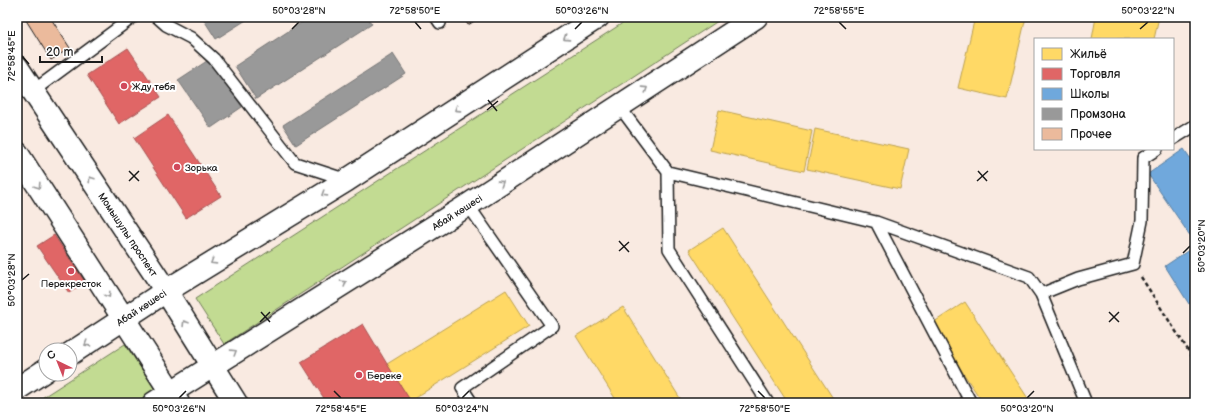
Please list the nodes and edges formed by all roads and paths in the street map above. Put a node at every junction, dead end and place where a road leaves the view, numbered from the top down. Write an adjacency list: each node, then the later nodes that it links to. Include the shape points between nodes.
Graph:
1 (133, 17): 6 (lane)
2 (157, 17): 13 (lane, via 166,25 191,38 214,58 294,163)
3 (756, 17): 7 (street, Абай көшесі, one-way to 3)
4 (592, 19): 13 (street, Абай көшесі, one-way to 13)
5 (17, 67): 6 (street, Момышулы проспект)
6 (33, 91): 17 (street, Момышулы проспект, one-way to 6)
7 (619, 106): 12 (lane); 14 (street, Абай көшесі, one-way to 7)
8 (1195, 127): 9 (lane)
9 (1174, 138)
10 (1155, 150): 16 (lane, via 1143,158 1142,221)
11 (17, 153): 19 (street, one-way to 19)
12 (668, 172): 15 (lane); 28 (lane, via 669,249)
13 (347, 180): 17 (street, Абай көшесі, one-way to 17)
14 (468, 205): 22 (street, Абай көшесі, one-way to 14); 27 (lane, via 552,326 462,388)
15 (876, 222): 18 (lane, via 1029,277); 29 (lane)
16 (1132, 264): 18 (lane, via 1078,279); 21 (path)
17 (166, 291): 19 (street, Абай көшесі); 22 (street, Момышулы проспект, one-way to 17)
18 (1041, 294): 30 (lane)
19 (124, 320): 20 (street, Абай көшесі, one-way to 20); 25 (street)
20 (78, 349)
21 (1195, 361)
22 (212, 366): 25 (street, Абай көшесі); 26 (street, Момышулы проспект)
23 (38, 375): 24 (street)
24 (17, 389)
25 (167, 399)
26 (236, 403)
27 (472, 403)
28 (768, 403)
29 (971, 403)
30 (1086, 403)

